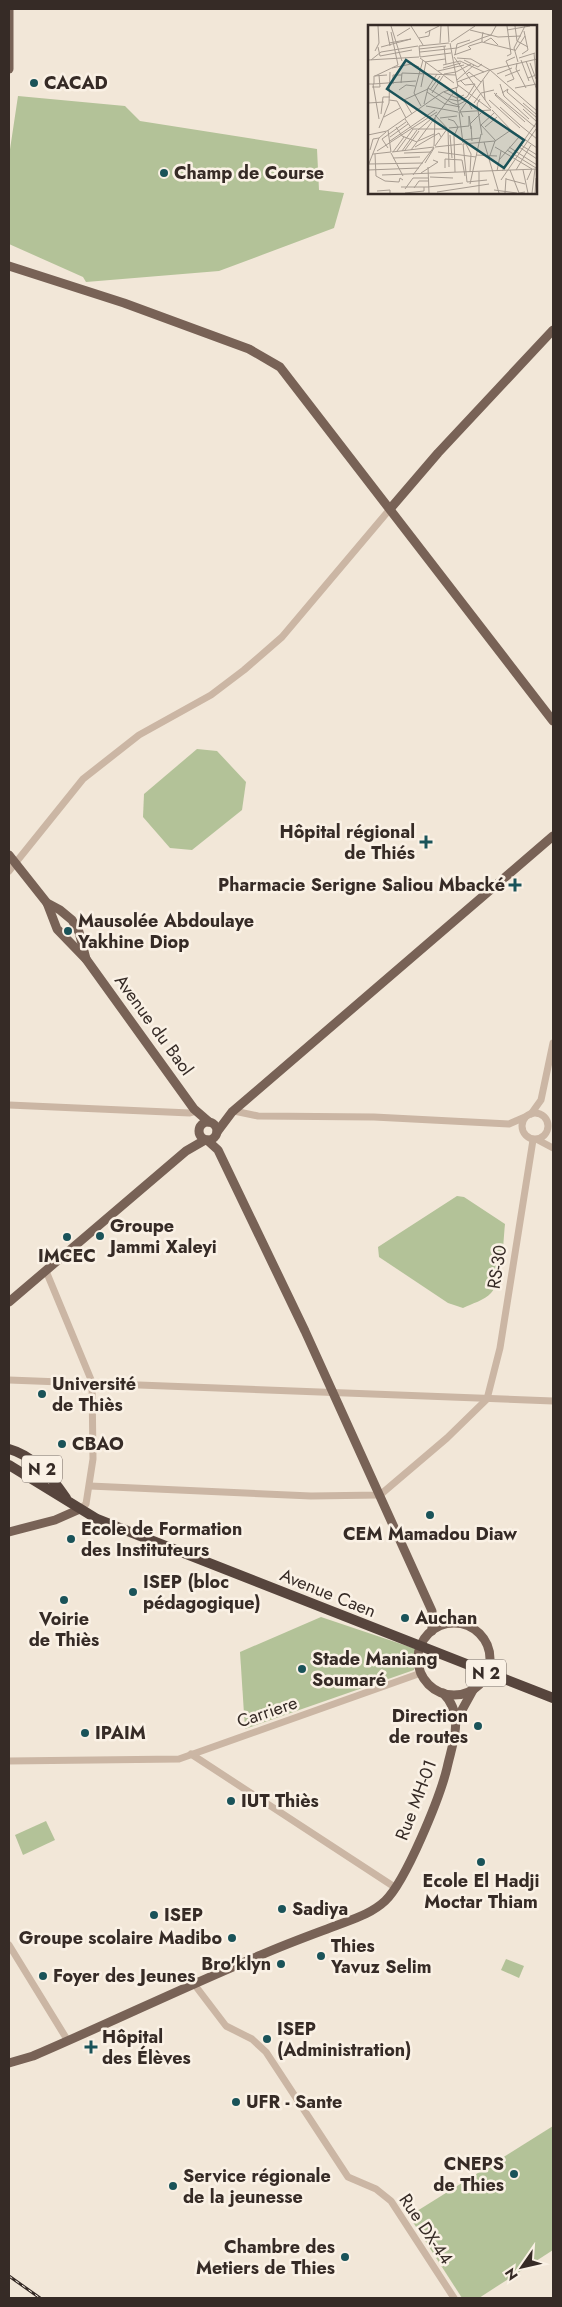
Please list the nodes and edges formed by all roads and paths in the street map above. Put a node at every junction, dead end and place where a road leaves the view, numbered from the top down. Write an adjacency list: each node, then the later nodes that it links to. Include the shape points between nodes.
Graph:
1 (9, 9): 2 (main road)
2 (9, 69)
3 (10, 266): 5 (main road, via 124,303 268,359 296,386)
4 (553, 330): 5 (main road)
5 (390, 509): 6 (main road); 9 (street, via 282,637 211,695 139,735 82,779)
6 (553, 721)
7 (553, 836): 17 (main road)
8 (9, 855): 9 (main road, Avenue du Baol)
9 (15, 863): 10 (street); 11 (main road, Avenue du Baol)
10 (9, 871)
11 (47, 902): 12 (main road, Avenue du Baol, via 57,929); 12 (main road, Avenue du Baol, via 72,920 79,932)
12 (86, 959): 16 (main road, Avenue du Baol)
13 (553, 1043): 14 (street)
14 (540, 1100): 18 (street); 19 (street)
15 (9, 1105): 16 (street)
16 (195, 1111): 20 (main road); 22 (main road)
17 (233, 1112): 20 (main road); 21 (street, via 258,1116 374,1117); 24 (main road)
18 (528, 1116): 19 (street, via 538,1113); 21 (street); 25 (street, via 522,1125)
19 (548, 1120): 23 (street)
20 (210, 1122): 22 (main road, via 204,1122); 24 (main road, via 215,1125)
21 (509, 1124): 25 (street)
22 (199, 1130): 26 (main road); 30 (main road)
23 (549, 1131): 27 (street); 28 (street)
24 (217, 1133): 26 (main road); 29 (main road)
25 (524, 1133): 27 (street)
26 (206, 1140): 29 (main road); 30 (main road)
27 (535, 1140): 28 (street); 36 (street, RS-30, via 500,1348)
28 (552, 1147)
29 (218, 1150): 35 (main road)
30 (186, 1151): 31 (main road)
31 (46, 1271): 32 (main road); 34 (street)
32 (9, 1302)
33 (9, 1380): 34 (street)
34 (92, 1382): 35 (street); 40 (street)
35 (333, 1392): 36 (street); 41 (main road)
36 (487, 1399): 37 (street); 41 (street)
37 (553, 1401)
38 (9, 1449): 42 (highway, Avenue Caen / N 2, via 33,1461)
39 (9, 1464): 42 (highway, Avenue Caen / N 2)
40 (90, 1486): 41 (street, via 310,1496); 43 (street, via 86,1504)
41 (380, 1495): 45 (main road)
42 (67, 1499): 43 (highway, Avenue Caen / N 2)
43 (80, 1509): 44 (main road, via 55,1520); 48 (highway, Avenue Caen / N 2, via 110,1525)
44 (10, 1532)
45 (432, 1611): 46 (main road); 47 (main road)
46 (448, 1624): 47 (main road); 49 (main road, via 471,1628 483,1638 489,1655)
47 (432, 1631): 48 (main road)
48 (420, 1647): 49 (highway, Avenue Caen / N 2); 50 (main road)
49 (487, 1673): 51 (main road, Rue MH-01); 53 (highway, Avenue Caen / N 2)
50 (421, 1674): 52 (main road, via 430,1686); 55 (street, Carriere)
51 (472, 1690): 52 (main road, via 455,1695); 54 (main road, Rue MH-01)
52 (443, 1693): 54 (main road, via 453,1704)
53 (553, 1698)
54 (456, 1719): 57 (main road, Rue MH-01, via 445,1776)
55 (191, 1754): 56 (street, Carriere, via 169,1760); 57 (street)
56 (9, 1761)
57 (396, 1888): 59 (main road, Rue MH-01, via 367,1914)
58 (9, 1945): 60 (street)
59 (194, 1984): 60 (main road, Rue MH-01); 62 (street, Rue DX-44, via 226,2026 266,2052 348,2177 376,2188 391,2201)
60 (68, 2041): 61 (main road, Rue MH-01)
61 (9, 2063)
62 (454, 2298)

